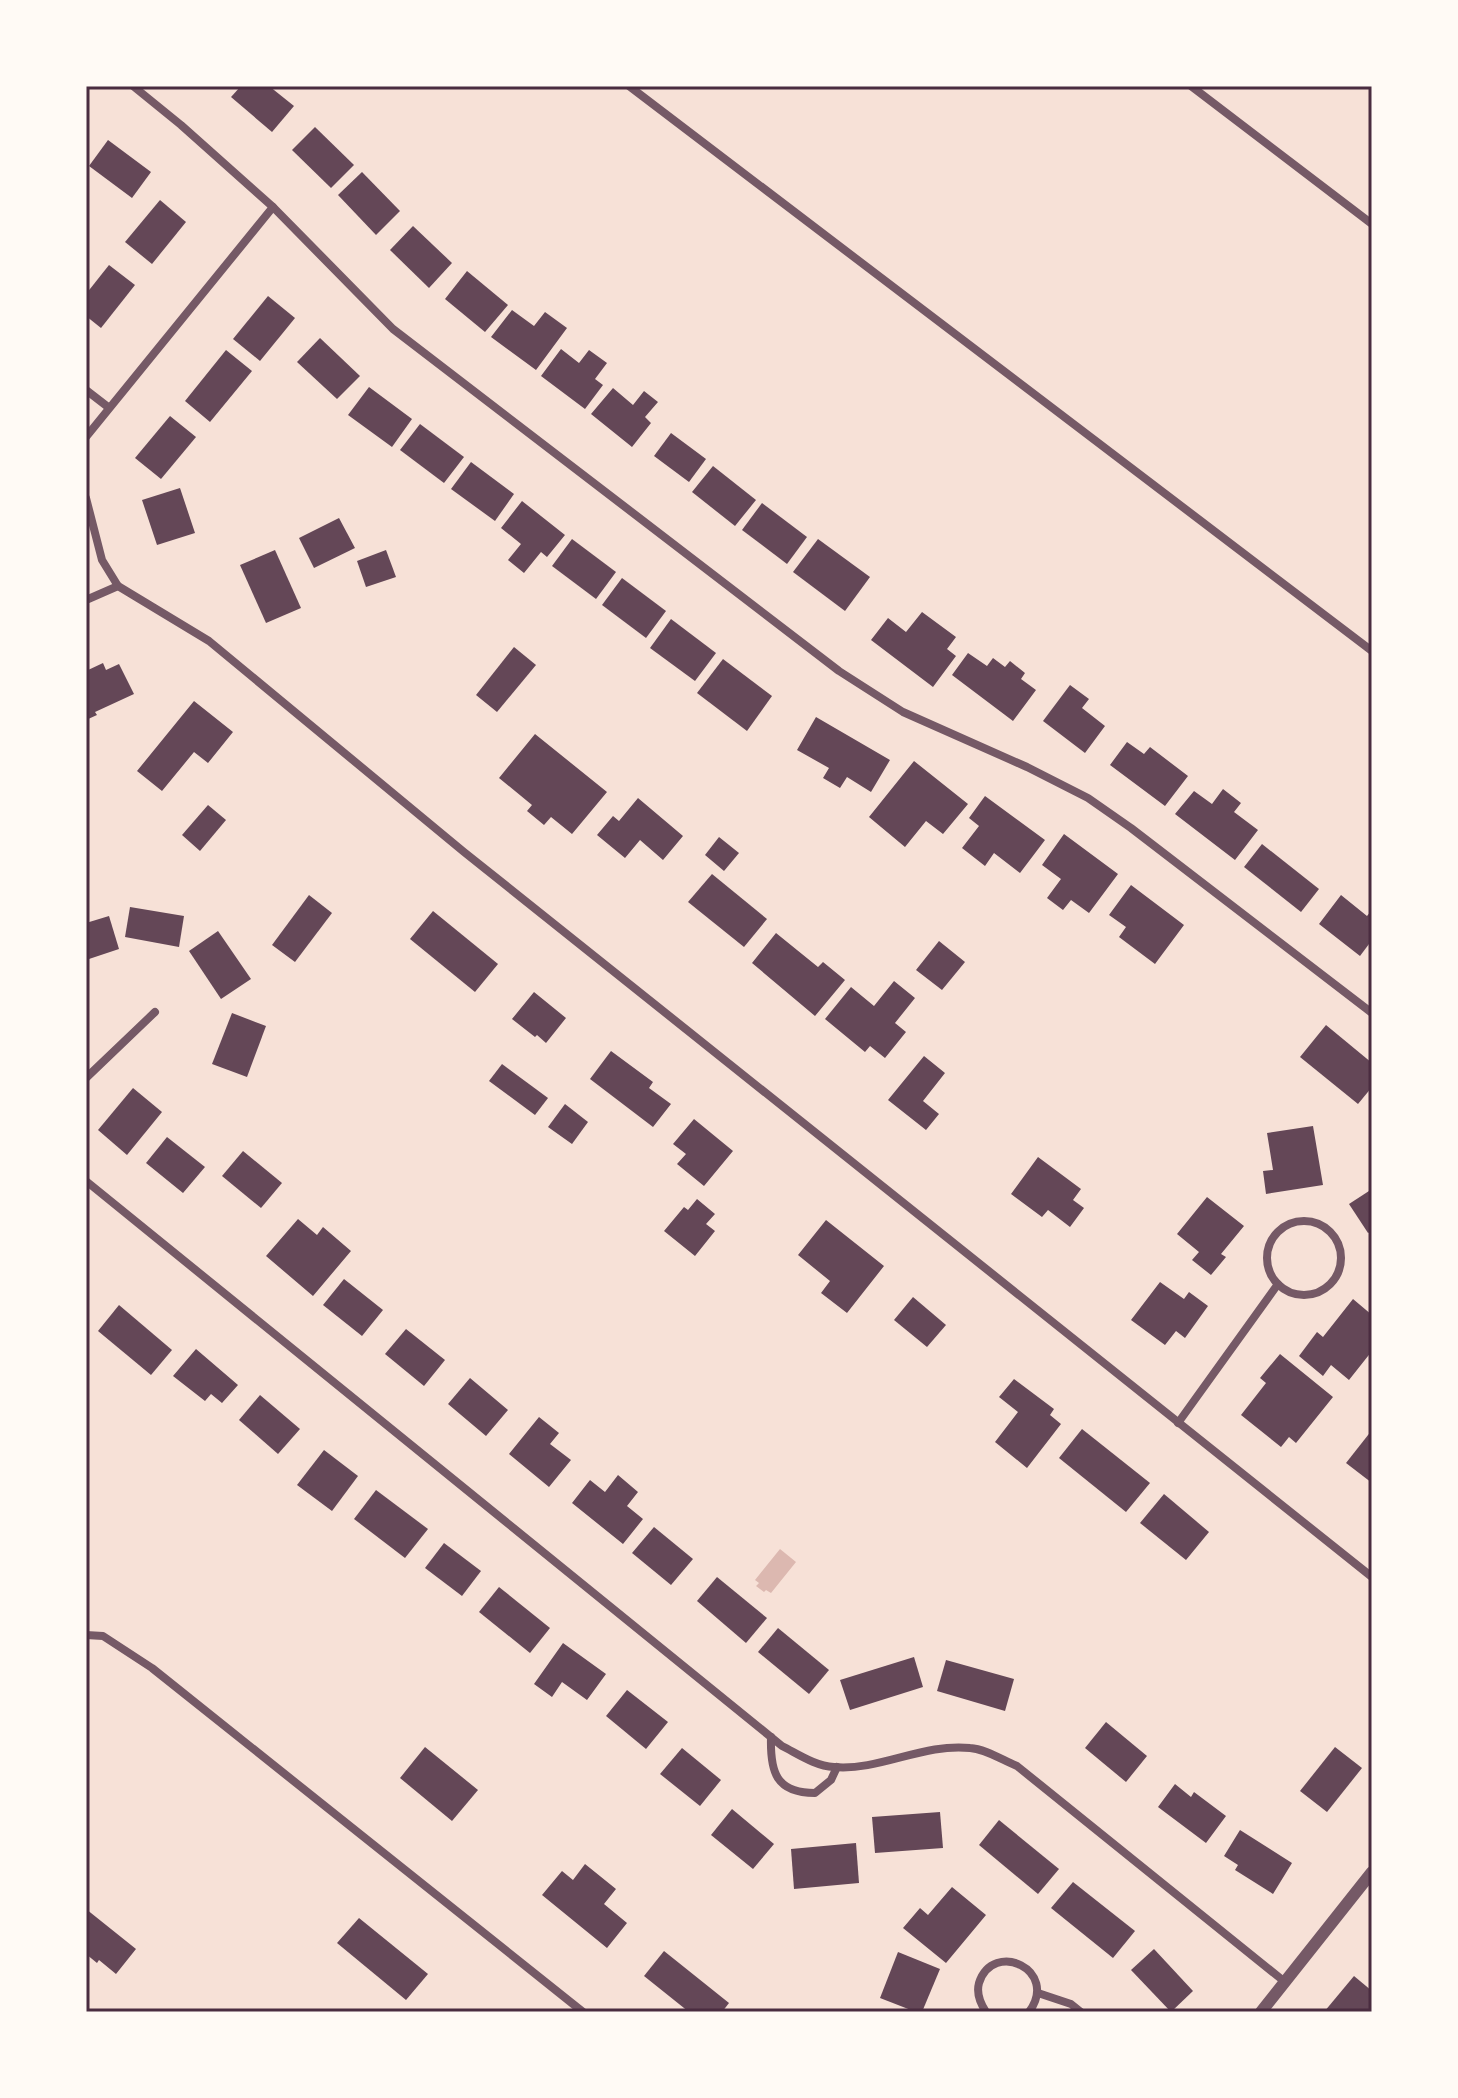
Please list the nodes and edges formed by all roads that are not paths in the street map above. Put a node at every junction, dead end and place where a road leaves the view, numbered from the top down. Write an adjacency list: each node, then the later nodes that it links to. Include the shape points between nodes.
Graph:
1 (133, 86): 4 (street)
2 (629, 86): 12 (street)
3 (1191, 86): 5 (street)
4 (273, 207): 7 (street); 14 (street, via 393,329 839,671 903,712 1088,798)
5 (1372, 224)
6 (86, 390): 7 (street)
7 (108, 407): 8 (street)
8 (86, 437)
9 (86, 498): 10 (street, via 102,560)
10 (118, 586): 11 (street); 18 (street, via 209,641 464,852)
11 (86, 600)
12 (1372, 651)
13 (155, 1012): 15 (street)
14 (1372, 1013)
15 (86, 1078)
16 (86, 1181): 21 (street)
17 (1278, 1284): 17 (street, via 1300,1295 1325,1288 1339,1268 1340,1255 1330,1232 1309,1221 1277,1232 1267,1264); 18 (street)
18 (1178, 1423): 19 (street)
19 (1371, 1574)
20 (86, 1635): 26 (street, via 103,1636 152,1668)
21 (771, 1737): 22 (street, via 816,1763); 22 (street, via 776,1778 788,1790 815,1793)
22 (837, 1767): 24 (street, via 929,1748 969,1747 1017,1766)
23 (1372, 1872): 24 (street)
24 (1285, 1982): 30 (street)
25 (1038, 1993): 27 (street, via 1030,1971 1009,1961 998,1963 987,1969 977,1989); 28 (street); 29 (street)
26 (583, 2012)
27 (986, 2012)
28 (1029, 2012)
29 (1081, 2012)
30 (1261, 2012)

